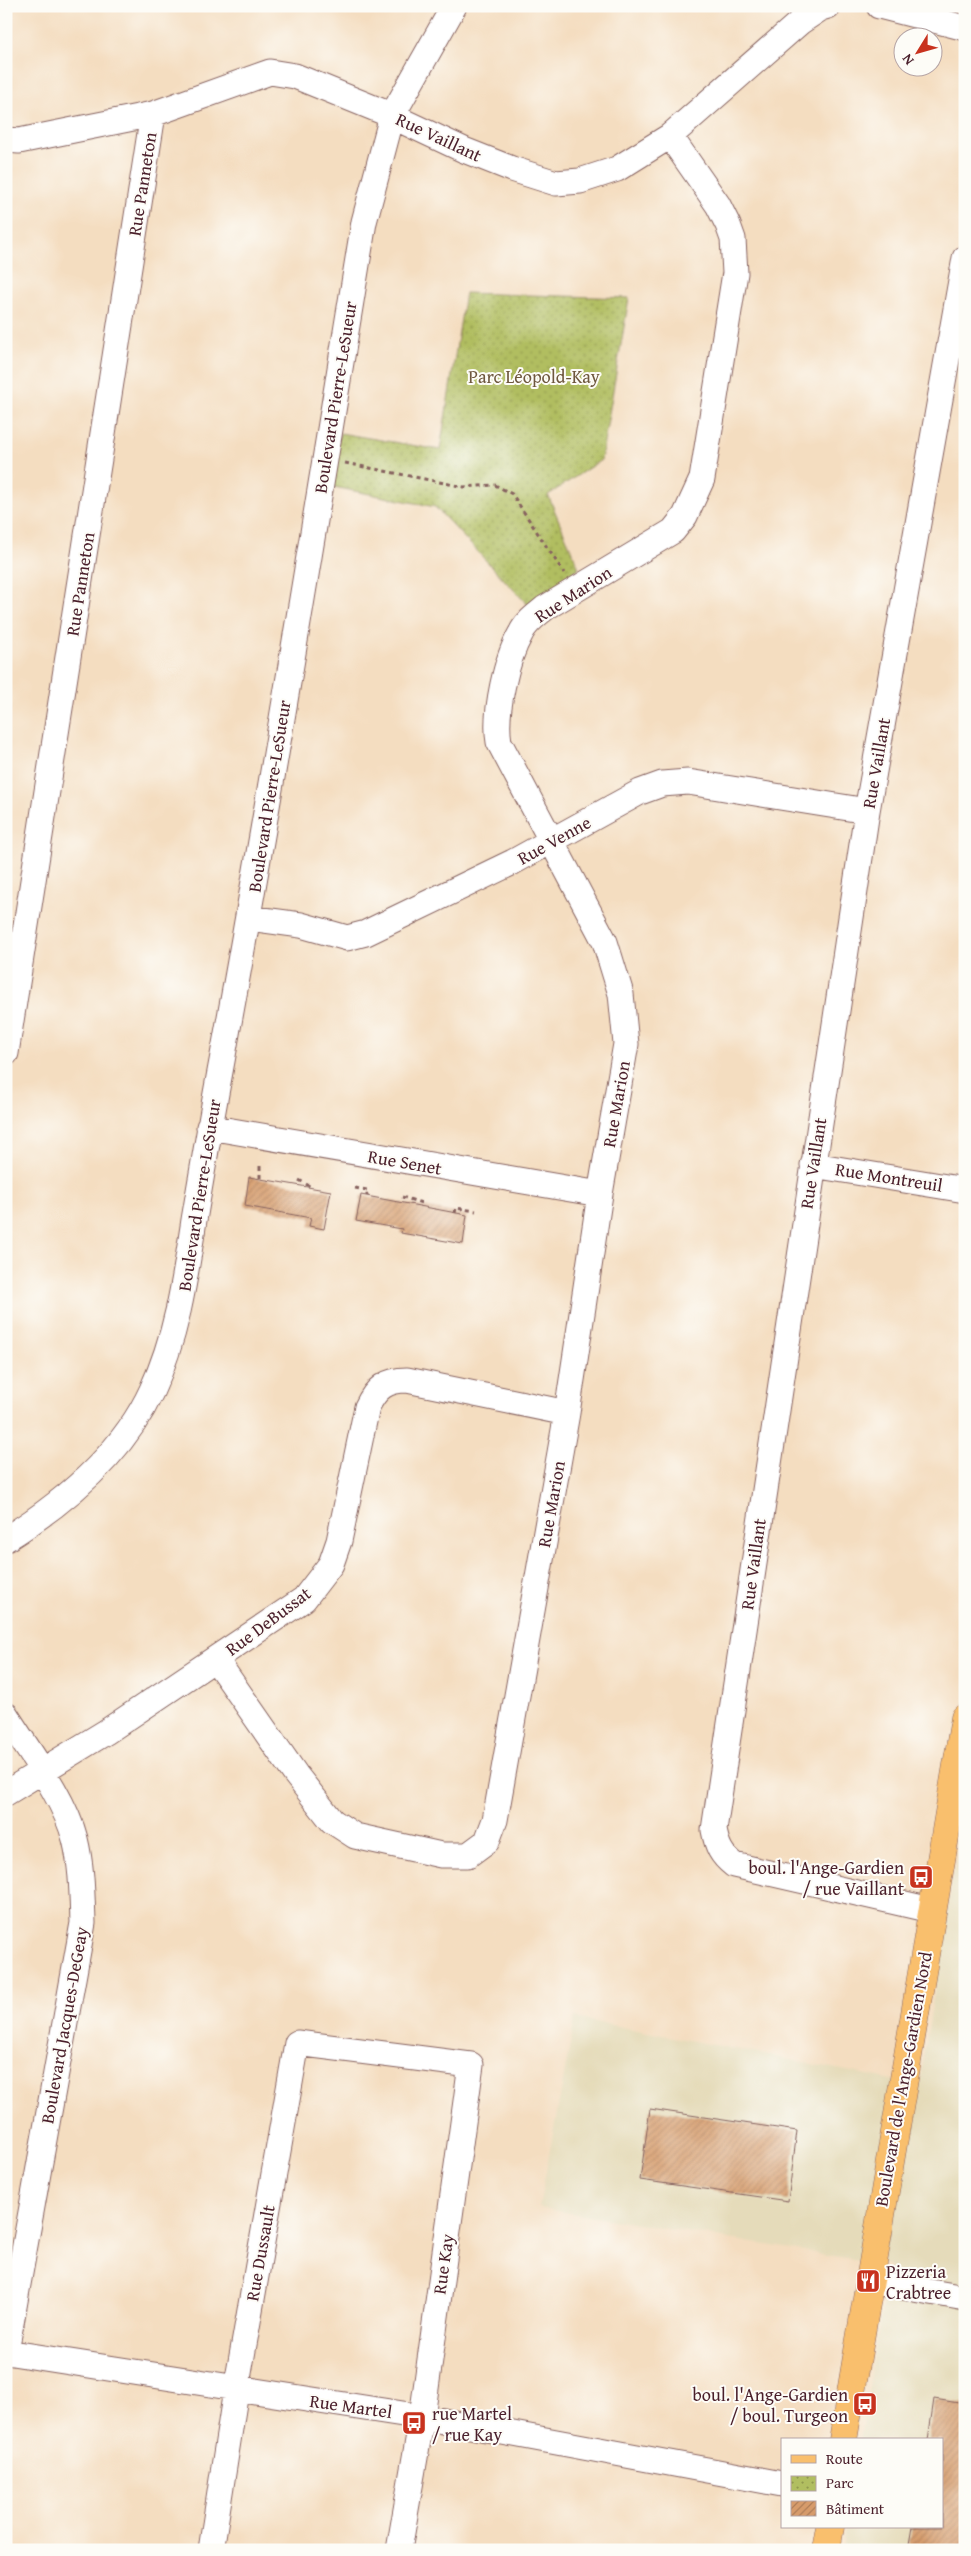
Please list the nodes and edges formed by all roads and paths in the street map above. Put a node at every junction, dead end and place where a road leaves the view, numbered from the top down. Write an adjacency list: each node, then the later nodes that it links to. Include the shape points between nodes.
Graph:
1 (454, 6): 6 (street, Boulevard Pierre-LeSueur)
2 (828, 6): 7 (street, Rue Vaillant, via 800,22)
3 (879, 6): 4 (street)
4 (965, 28)
5 (153, 114): 6 (street, Rue Vaillant, via 270,72 295,76); 8 (street, Rue Vaillant, via 19,142); 15 (street, Rue Panneton)
6 (392, 116): 7 (street, Rue Vaillant, via 464,150 556,183 580,181 617,169); 10 (street, Boulevard Pierre-LeSueur, via 364,222)
7 (670, 136): 11 (street, Rue Marion, via 718,205 733,239 735,273 702,478 686,516 674,531)
8 (6, 140)
9 (965, 258): 12 (street, Rue Vaillant)
10 (325, 458): 11 (path, via 464,487 495,485 512,494); 14 (street, Boulevard Pierre-LeSueur)
11 (575, 590): 13 (street, Rue Marion, via 545,608 521,631 509,663 498,718 499,742)
12 (868, 811): 13 (street, Rue Venne, via 688,782 662,784 640,792); 17 (street, Rue Vaillant)
13 (551, 842): 14 (street, Rue Venne, via 366,933 347,938 301,925); 24 (street, Rue Marion, via 604,942 625,1016 626,1044)
14 (248, 918): 16 (street, Boulevard Pierre-LeSueur)
15 (6, 1053)
16 (209, 1127): 24 (street, Rue Senet); 31 (street, Boulevard Pierre-LeSueur, via 178,1320 151,1393 121,1443 79,1485 38,1519)
17 (812, 1165): 23 (street, Rue Montreuil); 37 (street, Rue Vaillant, via 714,1830 724,1858 734,1865)
18 (260, 1166): 19 (path)
19 (260, 1178)
20 (299, 1180): 21 (path)
21 (310, 1186)
22 (355, 1188): 25 (path, via 367,1190)
23 (965, 1190)
24 (600, 1194): 30 (street, Rue Marion)
25 (367, 1196)
26 (402, 1197): 27 (path, via 422,1203)
27 (421, 1206)
28 (476, 1211): 29 (path, via 456,1208)
29 (455, 1213)
30 (567, 1413): 32 (street, Rue DeBussat, via 406,1380 382,1385 372,1395 367,1407 339,1541 331,1564 304,1599); 32 (street, Rue Marion, via 495,1820 486,1841 468,1856 441,1855 355,1836 332,1821)
31 (6, 1538)
32 (216, 1660): 35 (street, Rue DeBussat)
33 (6, 1715): 35 (street, Boulevard Jacques-DeGeay)
34 (965, 1718): 37 (main road, Boulevard de l'Ange-Gardien Nord)
35 (42, 1772): 36 (street, Rue DeBussat); 41 (street, Boulevard Jacques-DeGeay, via 57,1796 75,1839 82,1884 83,1923)
36 (6, 1793)
37 (931, 1910): 39 (main road, Boulevard de l'Ange-Gardien Nord)
38 (384, 2054): 42 (street, Rue Dussault, via 297,2043); 43 (street, Rue Kay, via 471,2065)
39 (868, 2281): 40 (street); 44 (main road, Boulevard de l'Ange-Gardien Nord)
40 (965, 2298)
41 (6, 2351): 42 (street, Rue Martel)
42 (236, 2390): 43 (street, Rue Martel); 47 (street, Rue Dussault)
43 (422, 2417): 45 (street, Rue Martel); 48 (street, Rue Kay)
44 (843, 2438)
45 (781, 2484)
46 (830, 2528): 49 (main road)
47 (211, 2550)
48 (399, 2550)
49 (826, 2550)

